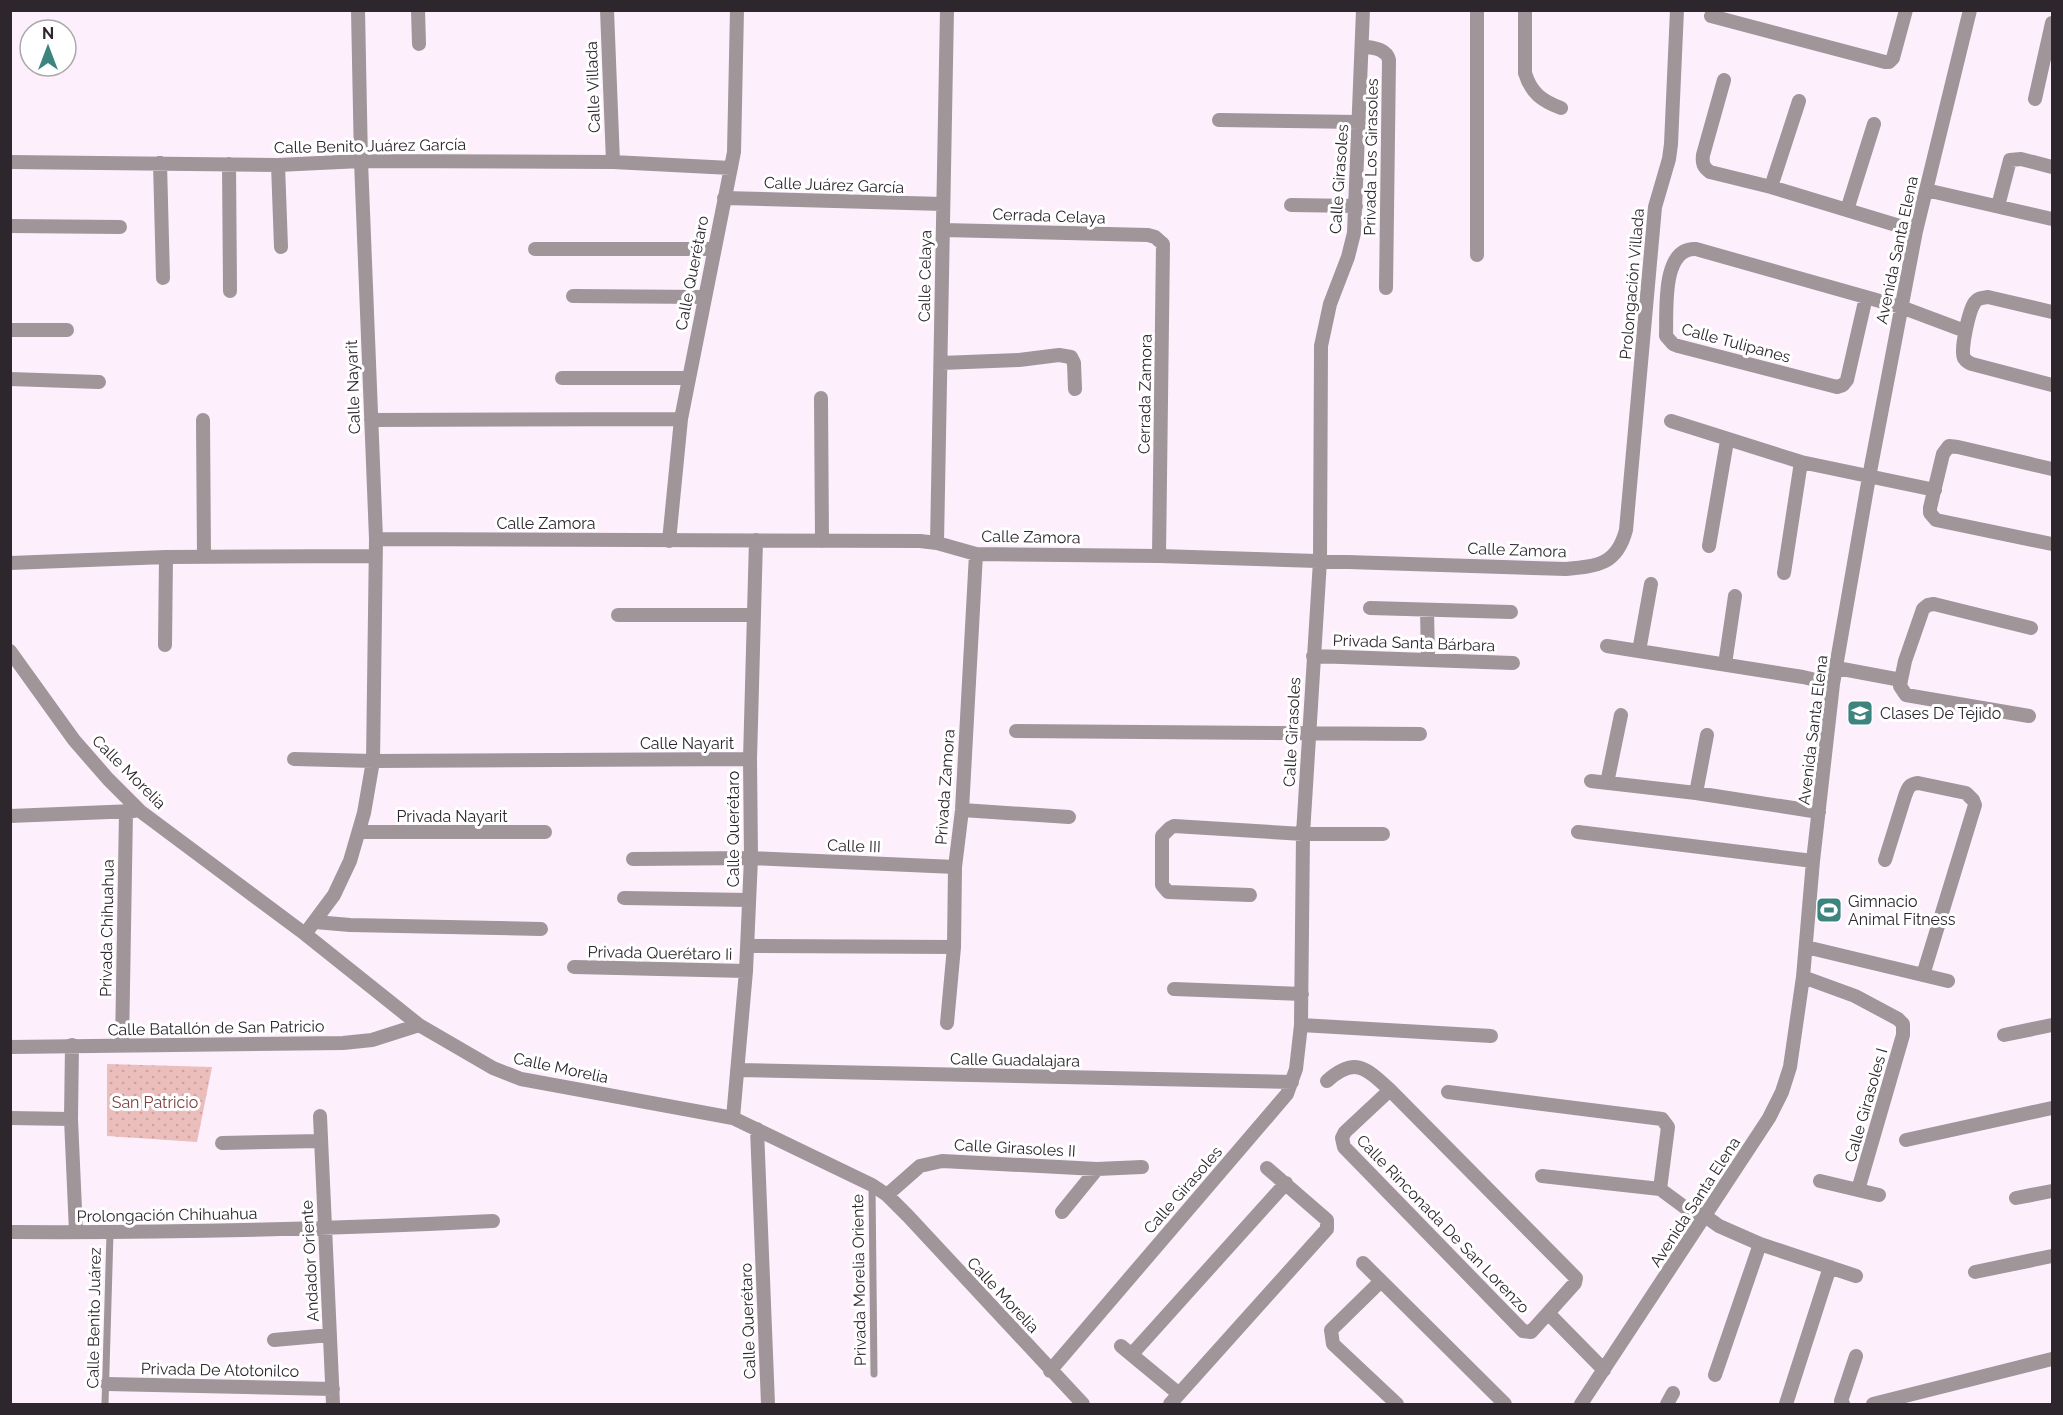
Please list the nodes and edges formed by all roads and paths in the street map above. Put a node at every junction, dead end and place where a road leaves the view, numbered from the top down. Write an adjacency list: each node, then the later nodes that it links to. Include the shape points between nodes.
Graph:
1 (358, 10): 23 (street, Calle Nayarit)
2 (418, 10): 14 (street)
3 (607, 10): 25 (street, Calle Villada)
4 (737, 10): 30 (street, Calle Querétaro)
5 (947, 10): 34 (street, Calle Celaya)
6 (1364, 10): 15 (street, Calle Girasoles)
7 (1477, 10): 48 (street)
8 (1525, 10): 19 (street, via 1528,82 1539,97)
9 (1677, 10): 89 (street, Prolongación Villada, via 1671,144 1654,207 1626,530 1622,546)
10 (1906, 10): 12 (street, via 1889,62)
11 (1966, 11): 32 (street, Avenida Santa Elena)
12 (1711, 16)
13 (2052, 23): 17 (street)
14 (419, 44)
15 (1362, 46): 21 (street, Calle Girasoles); 50 (street, Privada Los Girasoles, via 1386,53 1389,60)
16 (1724, 80): 31 (street, via 1703,165 1710,172)
17 (2035, 99)
18 (1799, 101): 31 (street)
19 (1561, 108)
20 (1219, 120): 21 (street)
21 (1359, 122): 36 (street, Calle Girasoles)
22 (1874, 124): 38 (street)
23 (361, 161): 25 (street, Calle Benito Juárez García); 28 (street, Calle Benito Juárez García); 70 (street, Calle Nayarit)
24 (10, 162): 26 (street, Calle Benito Juárez García)
25 (612, 162): 30 (street, Calle Benito Juárez García)
26 (160, 163): 27 (street, Calle Benito Juárez García); 49 (street)
27 (229, 164): 28 (street, Calle Benito Juárez García); 51 (street)
28 (279, 165): 45 (street)
29 (2052, 167): 37 (street, via 2010,160)
30 (731, 168): 33 (street, Calle Querétaro)
31 (1771, 187): 38 (street)
32 (1926, 190): 37 (street); 43 (street, Avenida Santa Elena)
33 (724, 198): 34 (street, Calle Juárez García); 47 (street, Calle Querétaro)
34 (943, 204): 42 (street, Calle Celaya)
35 (1291, 205): 36 (street)
36 (1356, 206): 90 (street, Calle Girasoles, via 1350,249 1330,304 1321,346)
37 (1998, 206): 39 (street)
38 (1847, 210): 43 (street)
39 (2052, 219)
40 (10, 226): 41 (street)
41 (120, 227)
42 (943, 230): 44 (street, Cerrada Celaya); 60 (street, Calle Celaya)
43 (1916, 231): 55 (street, Avenida Santa Elena)
44 (1155, 237): 86 (street, Cerrada Zamora, via 1163,244)
45 (281, 247)
46 (535, 249): 47 (street)
47 (713, 249): 53 (street, Calle Querétaro)
48 (1477, 255)
49 (163, 278)
50 (1386, 288)
51 (230, 291)
52 (573, 296): 53 (street)
53 (704, 297): 62 (street, Calle Querétaro)
54 (1866, 297): 54 (street, Calle Tulipanes, via 1847,380 1837,387 1678,346 1666,336 1671,270 1675,259 1687,250 1696,249); 55 (street, Calle Tulipanes)
55 (1901, 307): 59 (street, Calle Tulipanes); 75 (street, Avenida Santa Elena)
56 (2052, 312): 59 (street, via 1982,298 1973,304)
57 (10, 330): 58 (street)
58 (67, 330)
59 (1965, 331): 65 (street, via 1964,358 1972,364)
60 (940, 363): 66 (street, via 1071,357); 81 (street, Calle Celaya)
61 (562, 378): 62 (street)
62 (689, 378): 68 (street, Calle Querétaro)
63 (10, 380): 64 (street)
64 (99, 382)
65 (2052, 385)
66 (1075, 389)
67 (821, 398): 80 (street)
68 (681, 419): 70 (street); 78 (street, Calle Querétaro)
69 (203, 420): 88 (street)
70 (371, 420): 77 (street, Calle Nayarit)
71 (1671, 421): 72 (street)
72 (1727, 441): 73 (street); 83 (street)
73 (1801, 462): 75 (street); 92 (street)
74 (2052, 469): 76 (street, via 1949,446 1943,454)
75 (1869, 477): 76 (street); 109 (street, Avenida Santa Elena)
76 (1935, 489): 82 (street, via 1930,513 1936,520)
77 (376, 539): 78 (street, Calle Zamora); 85 (street, Calle Nayarit)
78 (669, 540): 79 (street, Calle Zamora)
79 (756, 540): 80 (street, Calle Zamora); 99 (street, Calle Querétaro)
80 (822, 540): 81 (street, Calle Zamora)
81 (937, 543): 84 (street, Calle Zamora)
82 (2052, 544)
83 (1710, 546)
84 (976, 554): 86 (street, Calle Zamora); 124 (street, Privada Zamora)
85 (376, 556): 88 (street); 120 (street, Calle Nayarit)
86 (1159, 556): 90 (street, Calle Zamora)
87 (166, 557): 88 (street); 91 (street); 101 (street)
88 (204, 557)
89 (1612, 558): 90 (street, Calle Zamora, via 1566,569)
90 (1320, 561): 105 (street, Calle Girasoles)
91 (10, 563)
92 (1784, 573)
93 (1651, 584): 104 (street)
94 (1734, 596): 108 (street)
95 (1370, 608): 96 (street)
96 (1427, 610): 97 (street); 106 (street)
97 (1511, 612)
98 (618, 615): 99 (street)
99 (753, 615): 119 (street, Calle Querétaro)
100 (2031, 628): 110 (street, via 1928,605 1923,609)
101 (165, 645)
102 (1607, 646): 104 (street)
103 (10, 651): 125 (street, Calle Morelia, via 74,740)
104 (1639, 651): 108 (street)
105 (1313, 656): 106 (street, Privada Santa Bárbara); 115 (street, Calle Girasoles)
106 (1428, 659): 107 (street, Privada Santa Bárbara)
107 (1513, 663)
108 (1725, 664): 111 (street)
109 (1837, 668): 110 (street); 111 (street, Avenida Santa Elena)
110 (1901, 680): 113 (street, via 1906,695)
111 (1833, 684): 126 (street, Avenida Santa Elena)
112 (1621, 715): 122 (street)
113 (2029, 716)
114 (1016, 731): 115 (street)
115 (1309, 732): 116 (street); 132 (street, Calle Girasoles)
116 (1420, 734)
117 (1707, 735): 123 (street)
118 (294, 759): 120 (street)
119 (750, 759): 120 (street, Calle Nayarit); 134 (street, Calle Querétaro)
120 (373, 761): 129 (street, Calle Nayarit)
121 (1591, 781): 122 (street)
122 (1607, 783): 123 (street)
123 (1696, 793): 126 (street)
124 (962, 810): 128 (street); 138 (street, Privada Zamora)
125 (133, 811): 127 (street); 144 (street, Calle Morelia); 162 (street, Privada Chihuahua)
126 (1819, 812): 137 (street, Avenida Santa Elena)
127 (10, 816)
128 (1069, 817)
129 (359, 832): 130 (street, Privada Nayarit); 142 (street, Calle Nayarit, via 334,895)
130 (544, 832)
131 (1578, 832): 137 (street)
132 (1303, 834): 133 (street); 139 (street, via 1174,826 1162,836 1162,885 1168,892); 154 (street, Calle Girasoles)
133 (1383, 834)
134 (751, 858): 135 (street, Calle III); 138 (street, Calle III); 141 (street, Calle Querétaro)
135 (633, 859)
136 (1885, 860): 150 (street, via 1912,784 1970,796 1975,805)
137 (1813, 861): 147 (street, Avenida Santa Elena)
138 (956, 867): 146 (street, Privada Zamora)
139 (1250, 895)
140 (624, 898): 141 (street)
141 (749, 900): 145 (street, Calle Querétaro)
142 (315, 922): 143 (street); 144 (street, Calle Nayarit)
143 (541, 929)
144 (305, 934): 156 (street, Calle Morelia)
145 (747, 946): 146 (street); 149 (street, Calle Querétaro)
146 (954, 947): 155 (street, Privada Zamora)
147 (1806, 947): 150 (street); 151 (street, Avenida Santa Elena)
148 (574, 967): 149 (street, Privada Querétaro Ii)
149 (746, 971): 164 (street, Calle Querétaro)
150 (1923, 975): 152 (street)
151 (1803, 977): 186 (street, Calle Girasoles I, via 1855,996 1903,1024); 192 (street, Avenida Santa Elena, via 1790,1067 1782,1092)
152 (1948, 981)
153 (1174, 989): 154 (street)
154 (1302, 994): 157 (street, Calle Girasoles)
155 (947, 1023)
156 (418, 1025): 162 (street, Calle Batallón de San Patricio, via 372,1040 344,1043); 171 (street, Calle Morelia, via 520,1079)
157 (1301, 1025): 160 (street); 166 (street, Calle Girasoles)
158 (2052, 1025): 159 (street)
159 (2004, 1035)
160 (1491, 1036)
161 (72, 1045): 162 (street, Calle Batallón de San Patricio); 163 (street, Calle Batallón de San Patricio); 173 (street)
162 (122, 1046)
163 (10, 1047)
164 (737, 1070): 166 (street, Calle Guadalajara); 171 (street, Calle Querétaro)
165 (1327, 1081): 167 (street, Calle Rinconada De San Lorenzo, via 1347,1066 1357,1067)
166 (1292, 1082): 211 (street, Calle Girasoles, via 1287,1094)
167 (1390, 1090): 205 (street, Calle Rinconada De San Lorenzo, via 1576,1278); 205 (street, Calle Rinconada De San Lorenzo, via 1345,1132 1344,1147 1523,1331 1531,1332)
168 (1448, 1092): 185 (street, via 1662,1119 1668,1127)
169 (2052, 1108): 175 (street)
170 (320, 1116): 176 (street, Andador Oriente)
171 (733, 1118): 174 (street, Calle Morelia)
172 (10, 1119): 173 (street)
173 (71, 1119): 196 (street)
174 (757, 1129): 184 (street, Calle Morelia); 219 (street, Calle Querétaro)
175 (1906, 1140)
176 (320, 1141): 177 (street); 194 (street, Andador Oriente)
177 (222, 1143)
178 (1142, 1167): 179 (street)
179 (1098, 1168): 188 (street, Calle Girasoles II, via 932,1162 920,1166); 191 (street, Calle Girasoles II)
180 (1268, 1168): 183 (street)
181 (1542, 1176): 185 (street)
182 (1820, 1181): 186 (street)
183 (1286, 1183): 216 (street, via 1326,1220 1327,1229); 216 (street, via 1127,1350)
184 (872, 1185): 188 (street, Calle Morelia); 212 (lane, Privada Morelia Oriente)
185 (1660, 1189): 192 (street, via 1687,1209)
186 (1858, 1190): 189 (street)
187 (2052, 1191): 190 (street)
188 (887, 1195): 211 (street, Calle Morelia)
189 (1879, 1195)
190 (2016, 1198)
191 (1062, 1212)
192 (1705, 1216): 198 (street); 210 (street, Avenida Santa Elena)
193 (493, 1221): 194 (street)
194 (325, 1229): 197 (street, Prolongación Chihuahua); 206 (street, Andador Oriente)
195 (10, 1232): 196 (street, Prolongación Chihuahua)
196 (76, 1232): 197 (street, Prolongación Chihuahua)
197 (110, 1233): 214 (lane, Calle Benito Juárez)
198 (1760, 1244): 201 (street); 213 (street)
199 (2052, 1256): 202 (street)
200 (1363, 1263): 204 (street)
201 (1830, 1267): 203 (street); 224 (street)
202 (1975, 1272)
203 (1856, 1276)
204 (1380, 1282): 221 (street, via 1331,1330 1331,1337 1333,1344); 222 (street)
205 (1548, 1314): 210 (street, Calle Rinconada De San Lorenzo)
206 (330, 1335): 207 (street, Privada De Atotonilco); 215 (street, Andador Oriente)
207 (274, 1340)
208 (1856, 1356): 225 (street)
209 (2052, 1359): 226 (street)
210 (1605, 1370): 223 (street, Avenida Santa Elena)
211 (1050, 1371): 220 (street, Calle Morelia)
212 (874, 1374)
213 (1716, 1375)
214 (107, 1384): 215 (street, Privada De Atotonilco); 217 (lane, Calle Benito Juárez)
215 (333, 1389): 218 (street, Andador Oriente)
216 (1175, 1399)
217 (105, 1404)
218 (333, 1404)
219 (768, 1404)
220 (1083, 1404)
221 (1397, 1404)
222 (1504, 1404)
223 (1581, 1404)
224 (1786, 1404)
225 (1843, 1404)
226 (1873, 1404)

